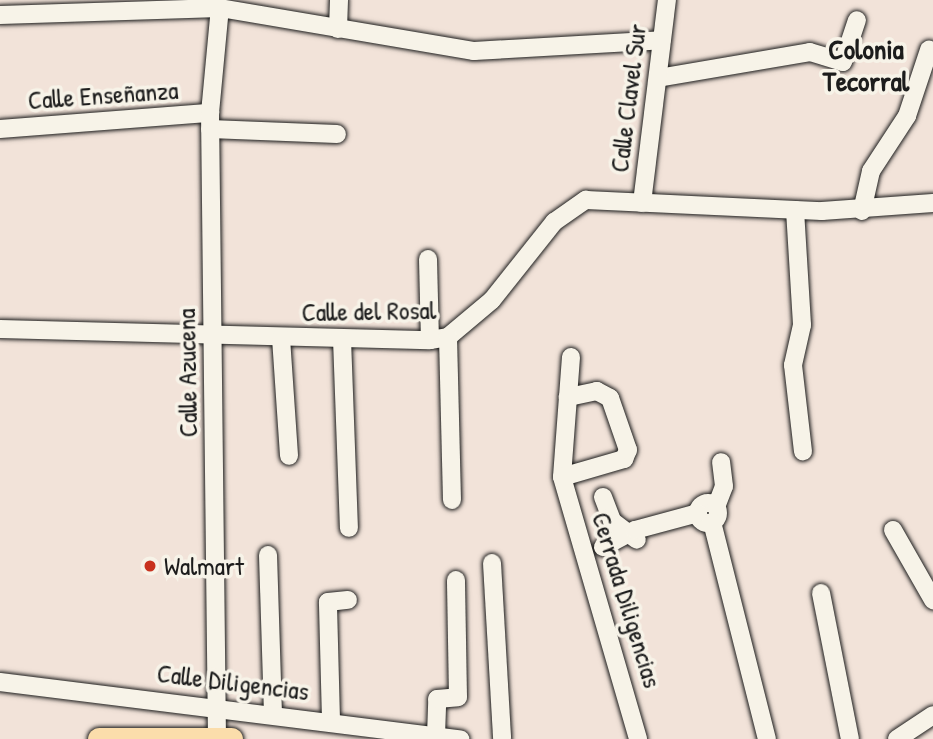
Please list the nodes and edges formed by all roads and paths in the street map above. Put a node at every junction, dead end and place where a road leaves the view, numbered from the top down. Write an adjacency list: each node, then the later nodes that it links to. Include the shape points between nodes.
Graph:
1 (339, 0): 6 (street)
2 (667, 0): 7 (street, Calle Clavel Sur)
3 (220, 8): 4 (street); 6 (street); 10 (street, Calle Azucena)
4 (0, 15)
5 (857, 20): 9 (street, via 843,62 810,52)
6 (338, 29): 7 (street, via 474,51)
7 (662, 40): 9 (street, Calle Clavel Sur)
8 (929, 50): 16 (street, via 907,116 872,171)
9 (658, 78): 13 (street, Calle Clavel Sur)
10 (210, 121): 11 (street, Calle Enseñanza); 12 (street, Calle Enseñanza); 19 (street, Calle Azucena)
11 (0, 129)
12 (337, 134)
13 (642, 203): 15 (street, Calle del Rosal); 20 (street, Calle del Rosal, via 586,200 573,208 554,222 492,300)
14 (933, 203): 16 (street, Calle del Rosal)
15 (795, 210): 16 (street, Calle del Rosal); 26 (street, via 803,325 793,365)
16 (862, 211)
17 (428, 259): 23 (street)
18 (0, 329): 19 (street, Calle del Rosal)
19 (212, 336): 21 (street, Calle del Rosal); 44 (street, Calle Azucena)
20 (448, 337): 23 (street, Calle del Rosal); 31 (street)
21 (281, 338): 22 (street, Calle del Rosal); 27 (street)
22 (342, 339): 23 (street, Calle del Rosal); 33 (street)
23 (430, 340)
24 (571, 357): 25 (street, Cerrada Diligencias)
25 (568, 397): 29 (street, Cerrada Diligencias); 29 (street, via 597,391 610,398 628,450 614,463)
26 (803, 451)
27 (289, 456)
28 (721, 462): 32 (street, via 724,486)
29 (562, 477): 55 (street, Cerrada Diligencias)
30 (603, 497): 35 (street, via 612,521)
31 (452, 500)
32 (707, 515): 35 (street); 56 (street)
33 (349, 528)
34 (893, 530): 42 (street)
35 (631, 538): 36 (street)
36 (603, 547)
37 (268, 555): 45 (street)
38 (492, 563): 54 (street)
39 (456, 580): 49 (street, via 458,697 437,699)
40 (821, 593): 57 (street)
41 (348, 600): 47 (street, via 328,602)
42 (933, 600)
43 (0, 682): 44 (street, Calle Diligencias)
44 (218, 708): 45 (street, Calle Diligencias); 51 (street, Calle Azucena)
45 (273, 714): 47 (street, Calle Diligencias)
46 (933, 715): 58 (street)
47 (331, 720): 48 (street, Calle Diligencias)
48 (402, 735): 49 (street, Calle Diligencias)
49 (436, 736): 53 (street, Calle Diligencias)
50 (170, 738): 51 (main road); 52 (main road)
51 (222, 738)
52 (99, 739)
53 (460, 739)
54 (502, 739)
55 (638, 739)
56 (766, 739)
57 (850, 739)
58 (897, 739)

